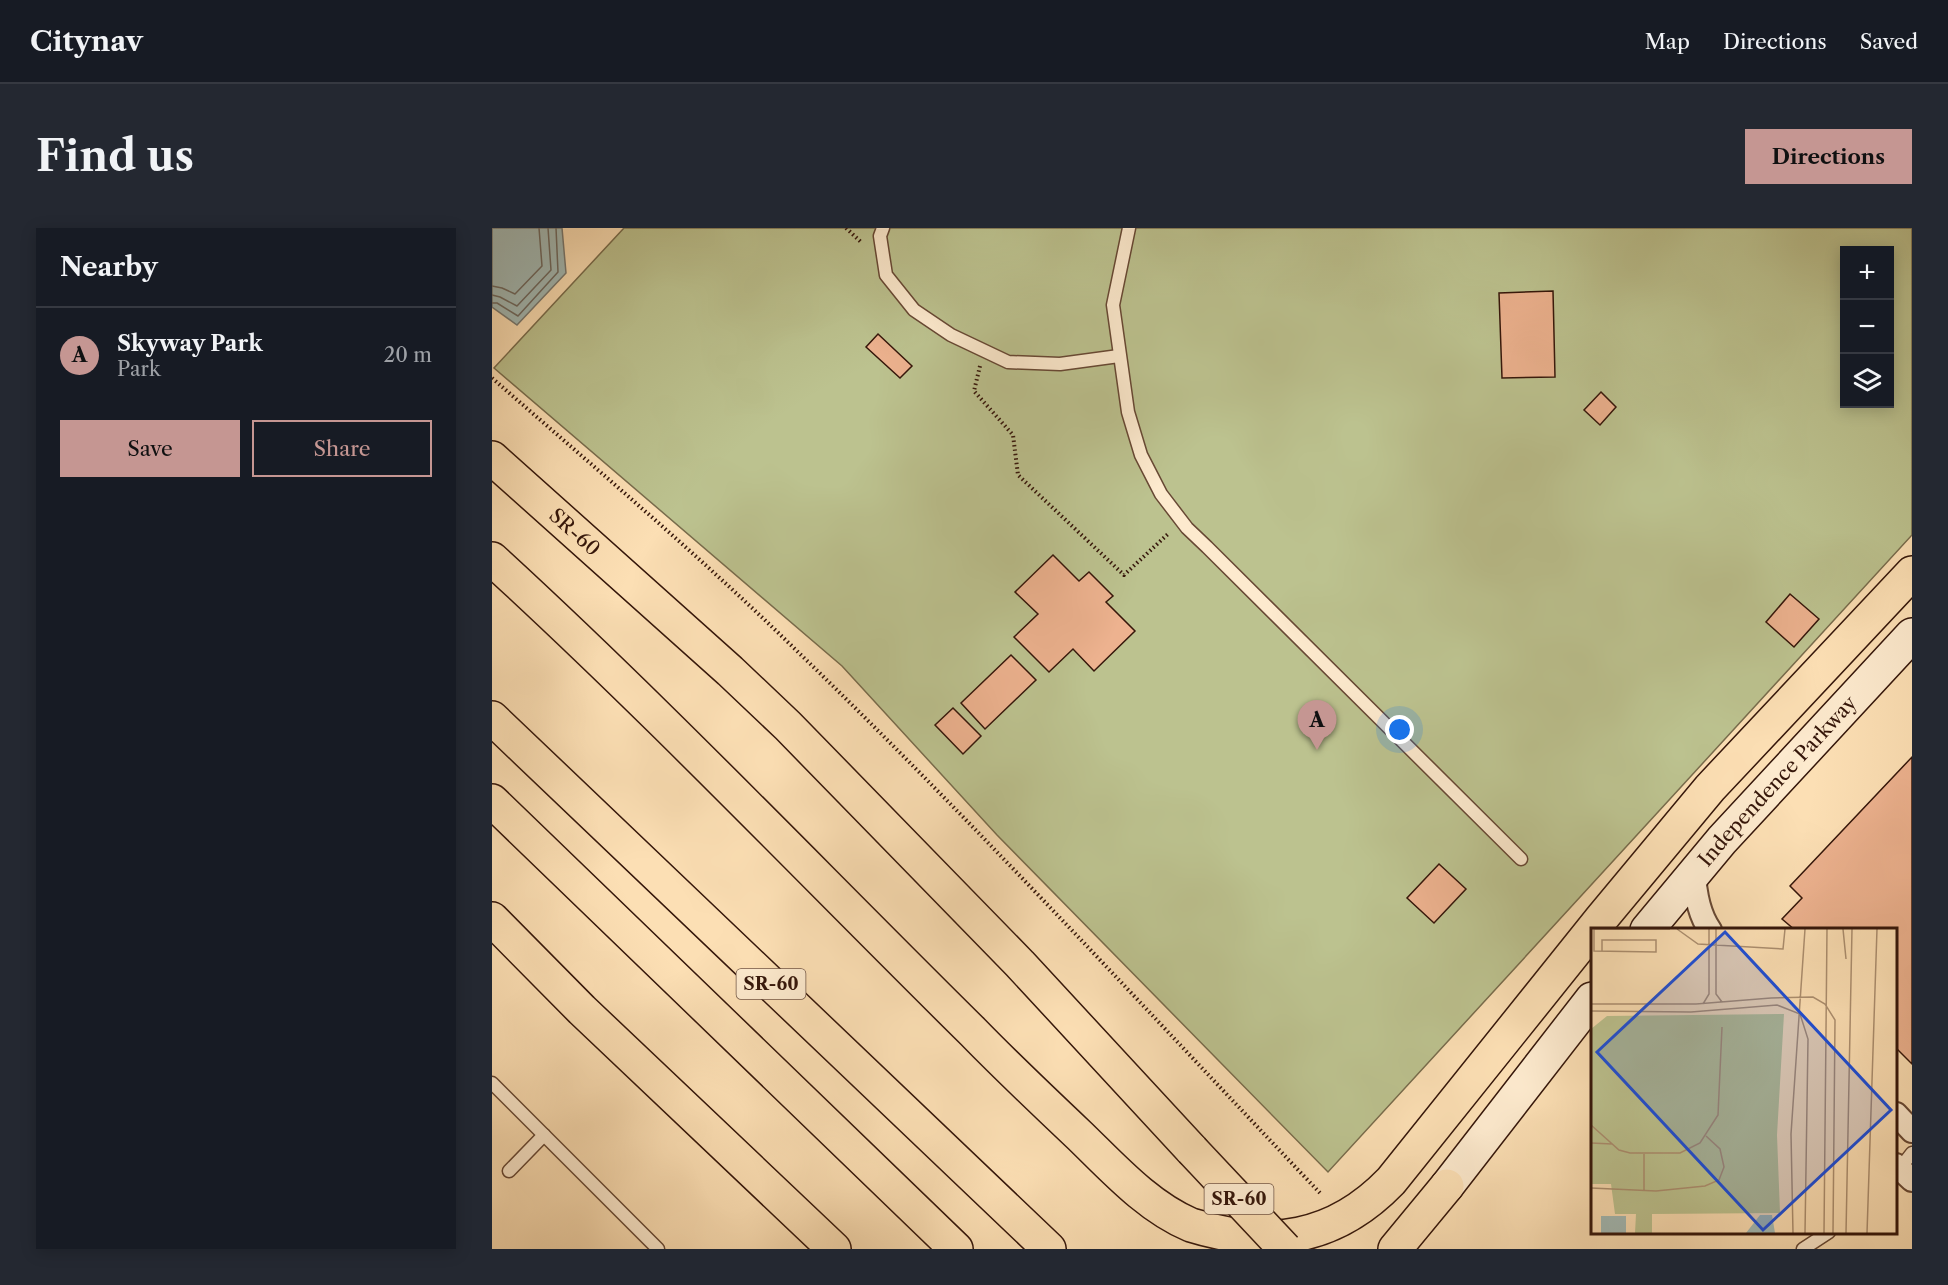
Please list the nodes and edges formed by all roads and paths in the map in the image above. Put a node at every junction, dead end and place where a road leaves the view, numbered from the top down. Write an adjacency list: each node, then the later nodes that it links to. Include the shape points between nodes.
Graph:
1 (883, 228): 3 (lane, via 880,236 886,275 914,310)
2 (1129, 228): 4 (lane, via 1113,305)
3 (984, 351): 4 (lane, via 1008,362 1060,364); 7 (path, via 974,391 1013,435 1018,475 1124,575)
4 (1119, 357): 7 (lane, via 1128,412 1142,455 1161,494)
5 (492, 378): 27 (path, via 702,561 797,651 961,816)
6 (492, 458): 33 (highway, SR-60 / SR-60, bridge, via 788,726 1020,964)
7 (1182, 521): 13 (lane)
8 (492, 559): 19 (highway, via 652,710 974,1034 1132,1185 1156,1205 1191,1225 1229,1237 1265,1242 1293,1240 1351,1216 1385,1188)
9 (1912, 573): 16 (highway, via 1710,788)
10 (1912, 635): 14 (main road, Independence Parkway)
11 (492, 718): 32 (highway, SR-60 / SR-60)
12 (492, 801): 31 (highway)
13 (1521, 859)
14 (1694, 872): 17 (main road, Independence Parkway); 18 (street, via 1697,898)
15 (492, 919): 30 (highway)
16 (1593, 928)
17 (1649, 928)
18 (1709, 928)
19 (1591, 930)
20 (1591, 1002): 26 (main road)
21 (492, 1083): 24 (lane)
22 (1897, 1115): 23 (street)
23 (1912, 1131)
24 (544, 1135): 25 (lane); 29 (lane)
25 (509, 1171)
26 (1447, 1186): 34 (highway)
27 (1321, 1194)
28 (1827, 1234): 35 (lane)
29 (658, 1249)
30 (834, 1249)
31 (956, 1249)
32 (1049, 1249)
33 (1285, 1249)
34 (1395, 1249)
35 (1803, 1249)

